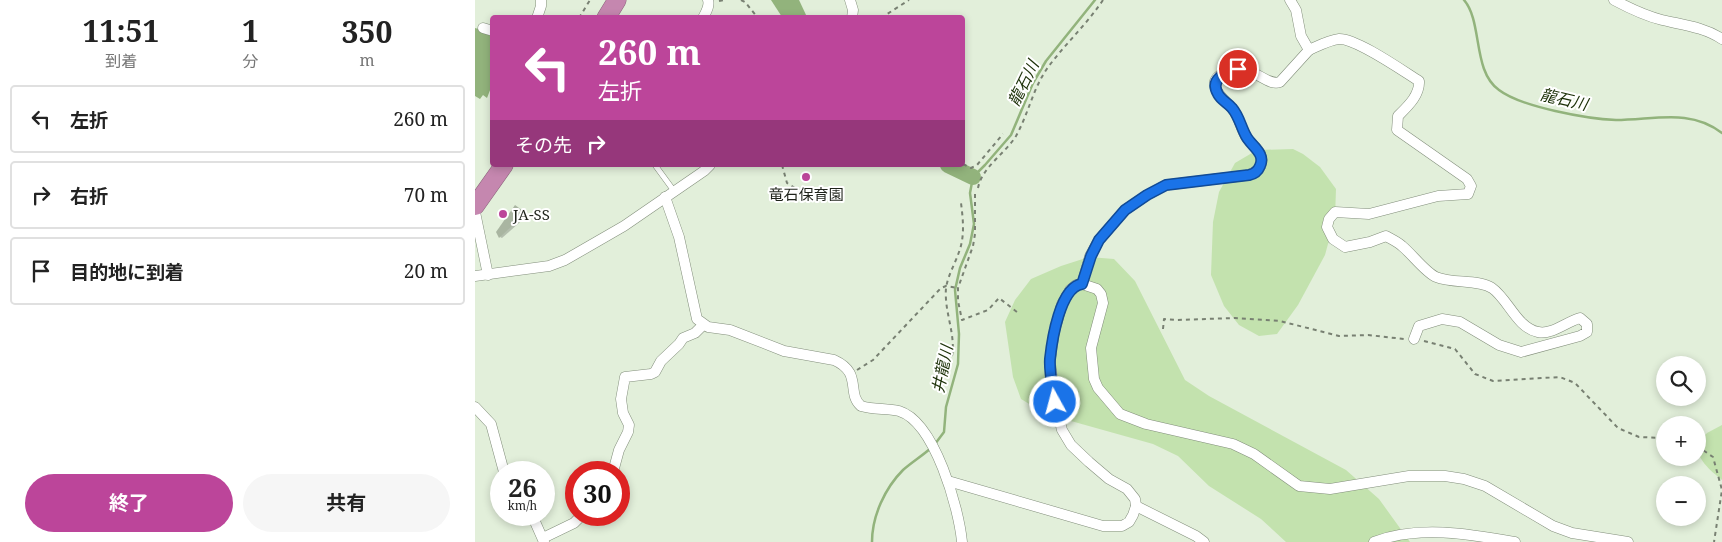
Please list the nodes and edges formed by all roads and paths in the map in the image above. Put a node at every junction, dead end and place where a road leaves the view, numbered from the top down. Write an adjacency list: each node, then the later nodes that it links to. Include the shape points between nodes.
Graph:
1 (541, 0): 11 (street)
2 (590, 0): 12 (path)
3 (617, 0): 13 (highway)
4 (708, 0): 14 (street)
5 (741, 0): 15 (path)
6 (850, 0): 16 (street)
7 (909, 0): 17 (path)
8 (1103, 0): 26 (path, via 1049,66 1038,83 1016,135 983,174)
9 (1290, 0): 19 (street, via 1296,10 1301,36)
10 (1614, 0): 18 (street)
11 (538, 15)
12 (581, 15)
13 (608, 15)
14 (705, 15)
15 (756, 15)
16 (852, 15)
17 (886, 15)
18 (1722, 39)
19 (1309, 50): 35 (street, via 1277,83 1249,70 1238,69 1226,72 1217,81 1218,96 1232,108 1248,140 1259,152 1262,161 1258,170 1249,175 1166,185 1147,195 1125,210 1099,240); 41 (street, via 1339,40 1352,42 1419,81 1420,89 1398,116 1397,130 1467,178 1471,186 1468,194 1438,196 1369,214 1335,212 1327,226 1333,239 1345,247 1386,236 1401,244 1434,276 1492,288 1523,324 1535,332 1546,333 1580,318 1587,324 1587,332 1580,336 1521,352 1499,346 1460,322 1442,319 1419,326)
20 (1003, 134): 21 (path, via 977,165 971,168)
21 (965, 165)
22 (503, 167): 31 (highway)
23 (656, 167): 27 (lane)
24 (707, 167): 27 (street)
25 (783, 167): 29 (path, via 787,182)
26 (978, 188)
27 (669, 194): 33 (street, via 624,226 565,260 549,266); 39 (street, via 697,319)
28 (975, 194): 37 (path, via 973,246)
29 (809, 197)
30 (961, 203): 36 (path, via 963,239)
31 (475, 206)
32 (475, 212): 33 (street)
33 (488, 275): 34 (street)
34 (475, 276)
35 (1082, 284): 51 (street, via 1070,290 1062,304 1054,333 1050,361 1055,402 1062,430 1071,445 1109,479 1127,489); 59 (street, via 1097,289 1101,294 1103,303 1091,348 1094,379 1120,414 1146,424 1233,444 1254,454 1299,486 1330,489 1409,476 1464,479 1485,486 1553,526 1572,533)
36 (948, 286): 37 (path); 42 (path, via 946,303 953,341); 43 (path, via 934,294 873,360)
37 (957, 288): 38 (path, via 962,320 988,310 999,298)
38 (1017, 312)
39 (703, 325): 43 (street, via 730,330 784,351 834,360); 48 (street, via 683,338 655,372 625,377 621,399 629,425)
40 (1163, 329): 41 (path, via 1164,319 1235,318 1280,321 1339,336)
41 (1414, 339): 45 (path, via 1455,349 1475,374 1493,382 1560,377 1575,384 1618,428 1639,437)
42 (952, 356)
43 (851, 373): 49 (street, via 858,404 899,412 916,422 934,447)
44 (475, 407): 47 (street, via 491,424)
45 (1656, 438)
46 (1706, 452): 50 (path, via 1713,457)
47 (501, 461)
48 (616, 461)
49 (948, 481): 51 (street, via 1103,526 1122,526 1129,522); 55 (street)
50 (1722, 490): 60 (path)
51 (1136, 506): 56 (street)
52 (537, 526): 54 (street)
53 (569, 526): 54 (street)
54 (543, 540)
55 (962, 542)
56 (1204, 542)
57 (1374, 542): 58 (street, via 1417,532 1469,534)
58 (1515, 542)
59 (1628, 542)
60 (1714, 542)

